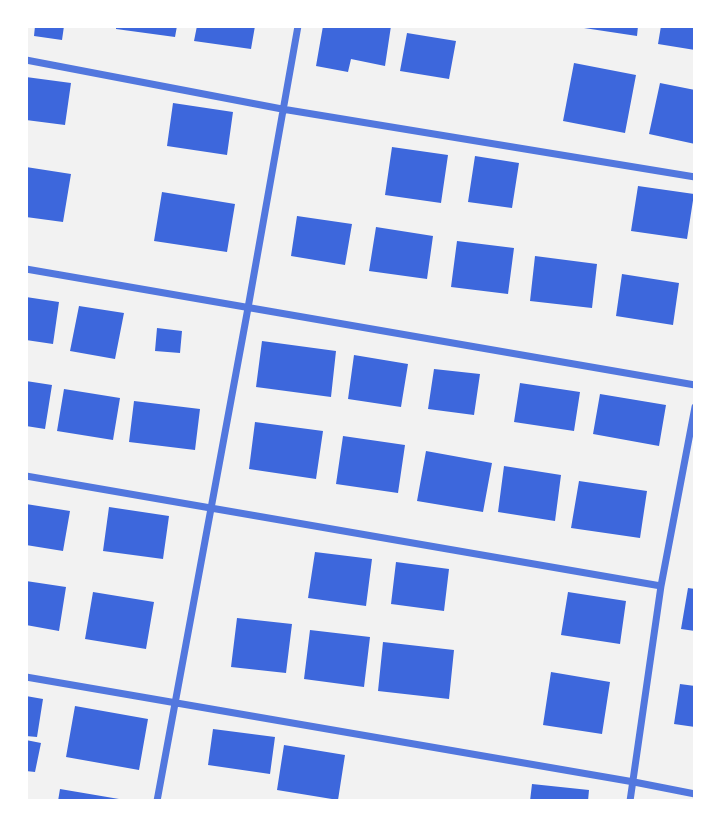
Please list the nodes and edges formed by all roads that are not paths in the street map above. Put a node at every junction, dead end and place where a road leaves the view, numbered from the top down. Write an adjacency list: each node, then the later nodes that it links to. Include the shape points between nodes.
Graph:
1 (298, 26): 3 (street)
2 (26, 60): 3 (street)
3 (282, 109): 4 (street); 6 (street)
4 (695, 177)
5 (26, 270): 6 (street)
6 (248, 308): 7 (street); 10 (street)
7 (695, 385)
8 (695, 407): 11 (street)
9 (26, 476): 10 (street)
10 (210, 508): 11 (street); 13 (street)
11 (661, 586): 14 (street)
12 (26, 677): 13 (street)
13 (174, 704): 14 (street); 16 (street)
14 (634, 782): 15 (street); 17 (street)
15 (695, 794)
16 (157, 801)
17 (630, 801)

